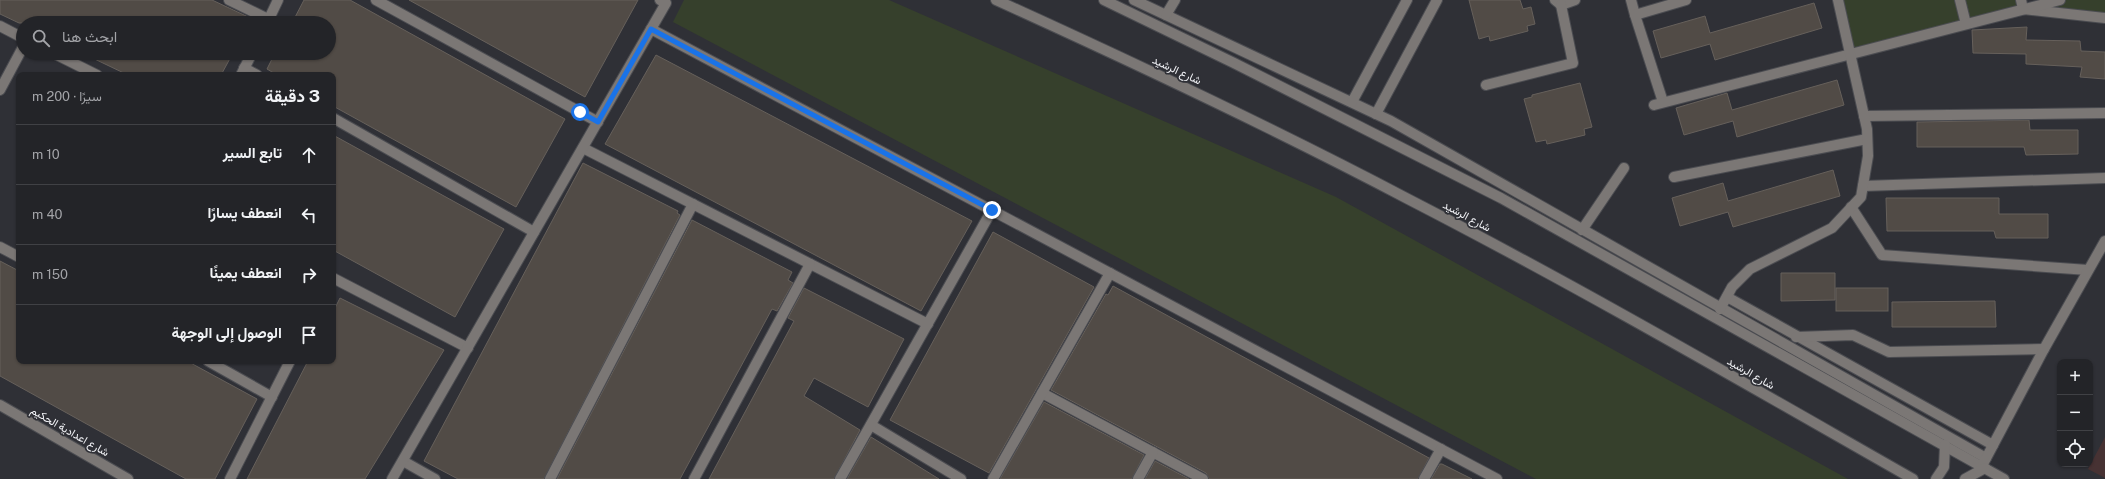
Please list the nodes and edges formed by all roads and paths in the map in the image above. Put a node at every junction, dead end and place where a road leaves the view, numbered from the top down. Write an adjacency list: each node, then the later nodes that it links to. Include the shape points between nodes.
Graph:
1 (229, 0): 21 (street)
2 (278, 0): 22 (street)
3 (376, 0): 41 (street)
4 (660, 0): 26 (street, via 666,3)
5 (996, 0): 91 (street, شارع الرشيد, via 1218,103 1410,199 1564,282)
6 (1104, 0): 72 (street, via 1501,198)
7 (1134, 0): 19 (street)
8 (1175, 0): 19 (street)
9 (1407, 0): 36 (street)
10 (1437, 0): 38 (street)
11 (1575, 0): 17 (street)
12 (1631, 0): 20 (street)
13 (1686, 0): 20 (street)
14 (1838, 0): 28 (street)
15 (1960, 0): 24 (street)
16 (2060, 0): 18 (street)
17 (1558, 2): 34 (street, via 1573,63)
18 (2022, 4): 23 (street); 24 (street)
19 (1166, 15): 36 (street)
20 (1635, 15): 28 (street, via 1659,103)
21 (259, 16)
22 (270, 16)
23 (2105, 18)
24 (1966, 24): 28 (street)
25 (0, 26): 27 (street)
26 (651, 29): 41 (street); 50 (street)
27 (16, 34)
28 (1852, 54): 39 (street)
29 (16, 60): 35 (street)
30 (67, 60): 32 (street)
31 (248, 60): 33 (street)
32 (91, 72)
33 (242, 72)
34 (1486, 85)
35 (0, 90)
36 (1352, 102): 38 (street)
37 (2105, 113): 39 (street)
38 (1376, 114): 51 (street)
39 (1864, 116): 42 (street)
40 (336, 120): 52 (street)
41 (598, 122): 43 (street)
42 (1867, 139): 45 (street); 47 (street, via 1868,156)
43 (583, 148): 48 (street); 52 (street)
44 (1624, 168): 51 (street)
45 (1674, 177)
46 (2105, 178): 47 (street)
47 (1863, 186): 49 (street, via 1861,196)
48 (692, 204): 56 (street); 82 (street)
49 (1851, 207): 57 (street, via 1882,255); 60 (street, via 1832,228 1750,269)
50 (992, 210): 58 (street); 62 (street)
51 (1582, 230): 61 (street)
52 (534, 232): 64 (street)
53 (2105, 241): 57 (street)
54 (0, 247): 55 (street)
55 (16, 255)
56 (810, 264): 62 (street); 83 (street)
57 (2088, 270): 65 (street)
58 (1110, 273): 68 (street); 74 (street)
59 (336, 280): 64 (street)
60 (1727, 297): 61 (street); 63 (street)
61 (1720, 309): 77 (street)
62 (928, 324): 71 (street)
63 (1796, 337): 65 (street, via 1853,335 1889,352); 73 (street)
64 (468, 348): 76 (street)
65 (2044, 349): 73 (street)
66 (213, 364): 69 (street)
67 (288, 364): 69 (street)
68 (1042, 393): 75 (street); 86 (street)
69 (272, 397): 79 (street)
70 (0, 405): 78 (street, شارع اعدادية الحكيم)
71 (871, 425): 84 (street); 85 (street)
72 (1945, 445): 77 (street); 92 (street, via 1944,467)
73 (1993, 445): 77 (street)
74 (1441, 449): 89 (street); 90 (street)
75 (1153, 452): 87 (street); 88 (street)
76 (403, 461): 80 (street); 81 (street)
77 (1984, 464): 93 (street); 94 (street)
78 (128, 479)
79 (230, 479)
80 (392, 479)
81 (435, 479)
82 (550, 479)
83 (694, 479)
84 (840, 479)
85 (961, 479)
86 (992, 479)
87 (1138, 479)
88 (1203, 479)
89 (1424, 479)
90 (1497, 479)
91 (1913, 479)
92 (1936, 479)
93 (1965, 479)
94 (2004, 479)

